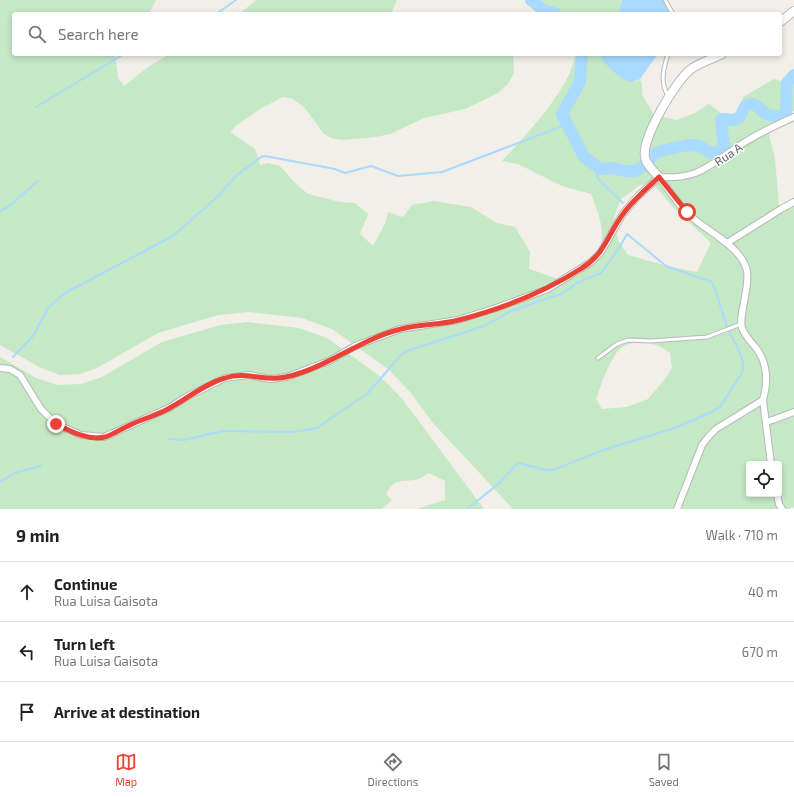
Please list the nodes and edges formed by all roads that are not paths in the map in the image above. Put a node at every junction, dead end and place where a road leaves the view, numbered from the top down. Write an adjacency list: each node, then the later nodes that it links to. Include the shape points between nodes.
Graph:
1 (665, 0): 3 (lane)
2 (794, 11): 4 (street)
3 (671, 12)
4 (782, 20)
5 (667, 56): 7 (lane, via 662,76)
6 (718, 56): 7 (street, via 691,69)
7 (668, 96): 9 (street, via 644,154 648,165)
8 (794, 117): 9 (street, Rua A, via 749,140 721,160 696,173 672,178)
9 (659, 177): 11 (street, via 687,212); 14 (street, via 622,215 601,252 591,262 548,289 458,320 400,329 287,377 270,379 249,375 225,378 150,418 130,424 104,437 81,435 56,424 41,409 20,375 10,369)
10 (794, 202): 11 (street)
11 (727, 243): 12 (street, via 744,263 747,272)
12 (741, 324): 13 (lane, via 707,337 628,340 617,344); 15 (street, via 764,365 766,379)
13 (598, 358)
14 (0, 368)
15 (763, 400): 17 (street); 20 (street, via 709,436 702,445)
16 (794, 412): 17 (street)
17 (767, 422): 18 (street)
18 (771, 461)
19 (778, 497): 21 (street)
20 (677, 509)
21 (782, 509)

